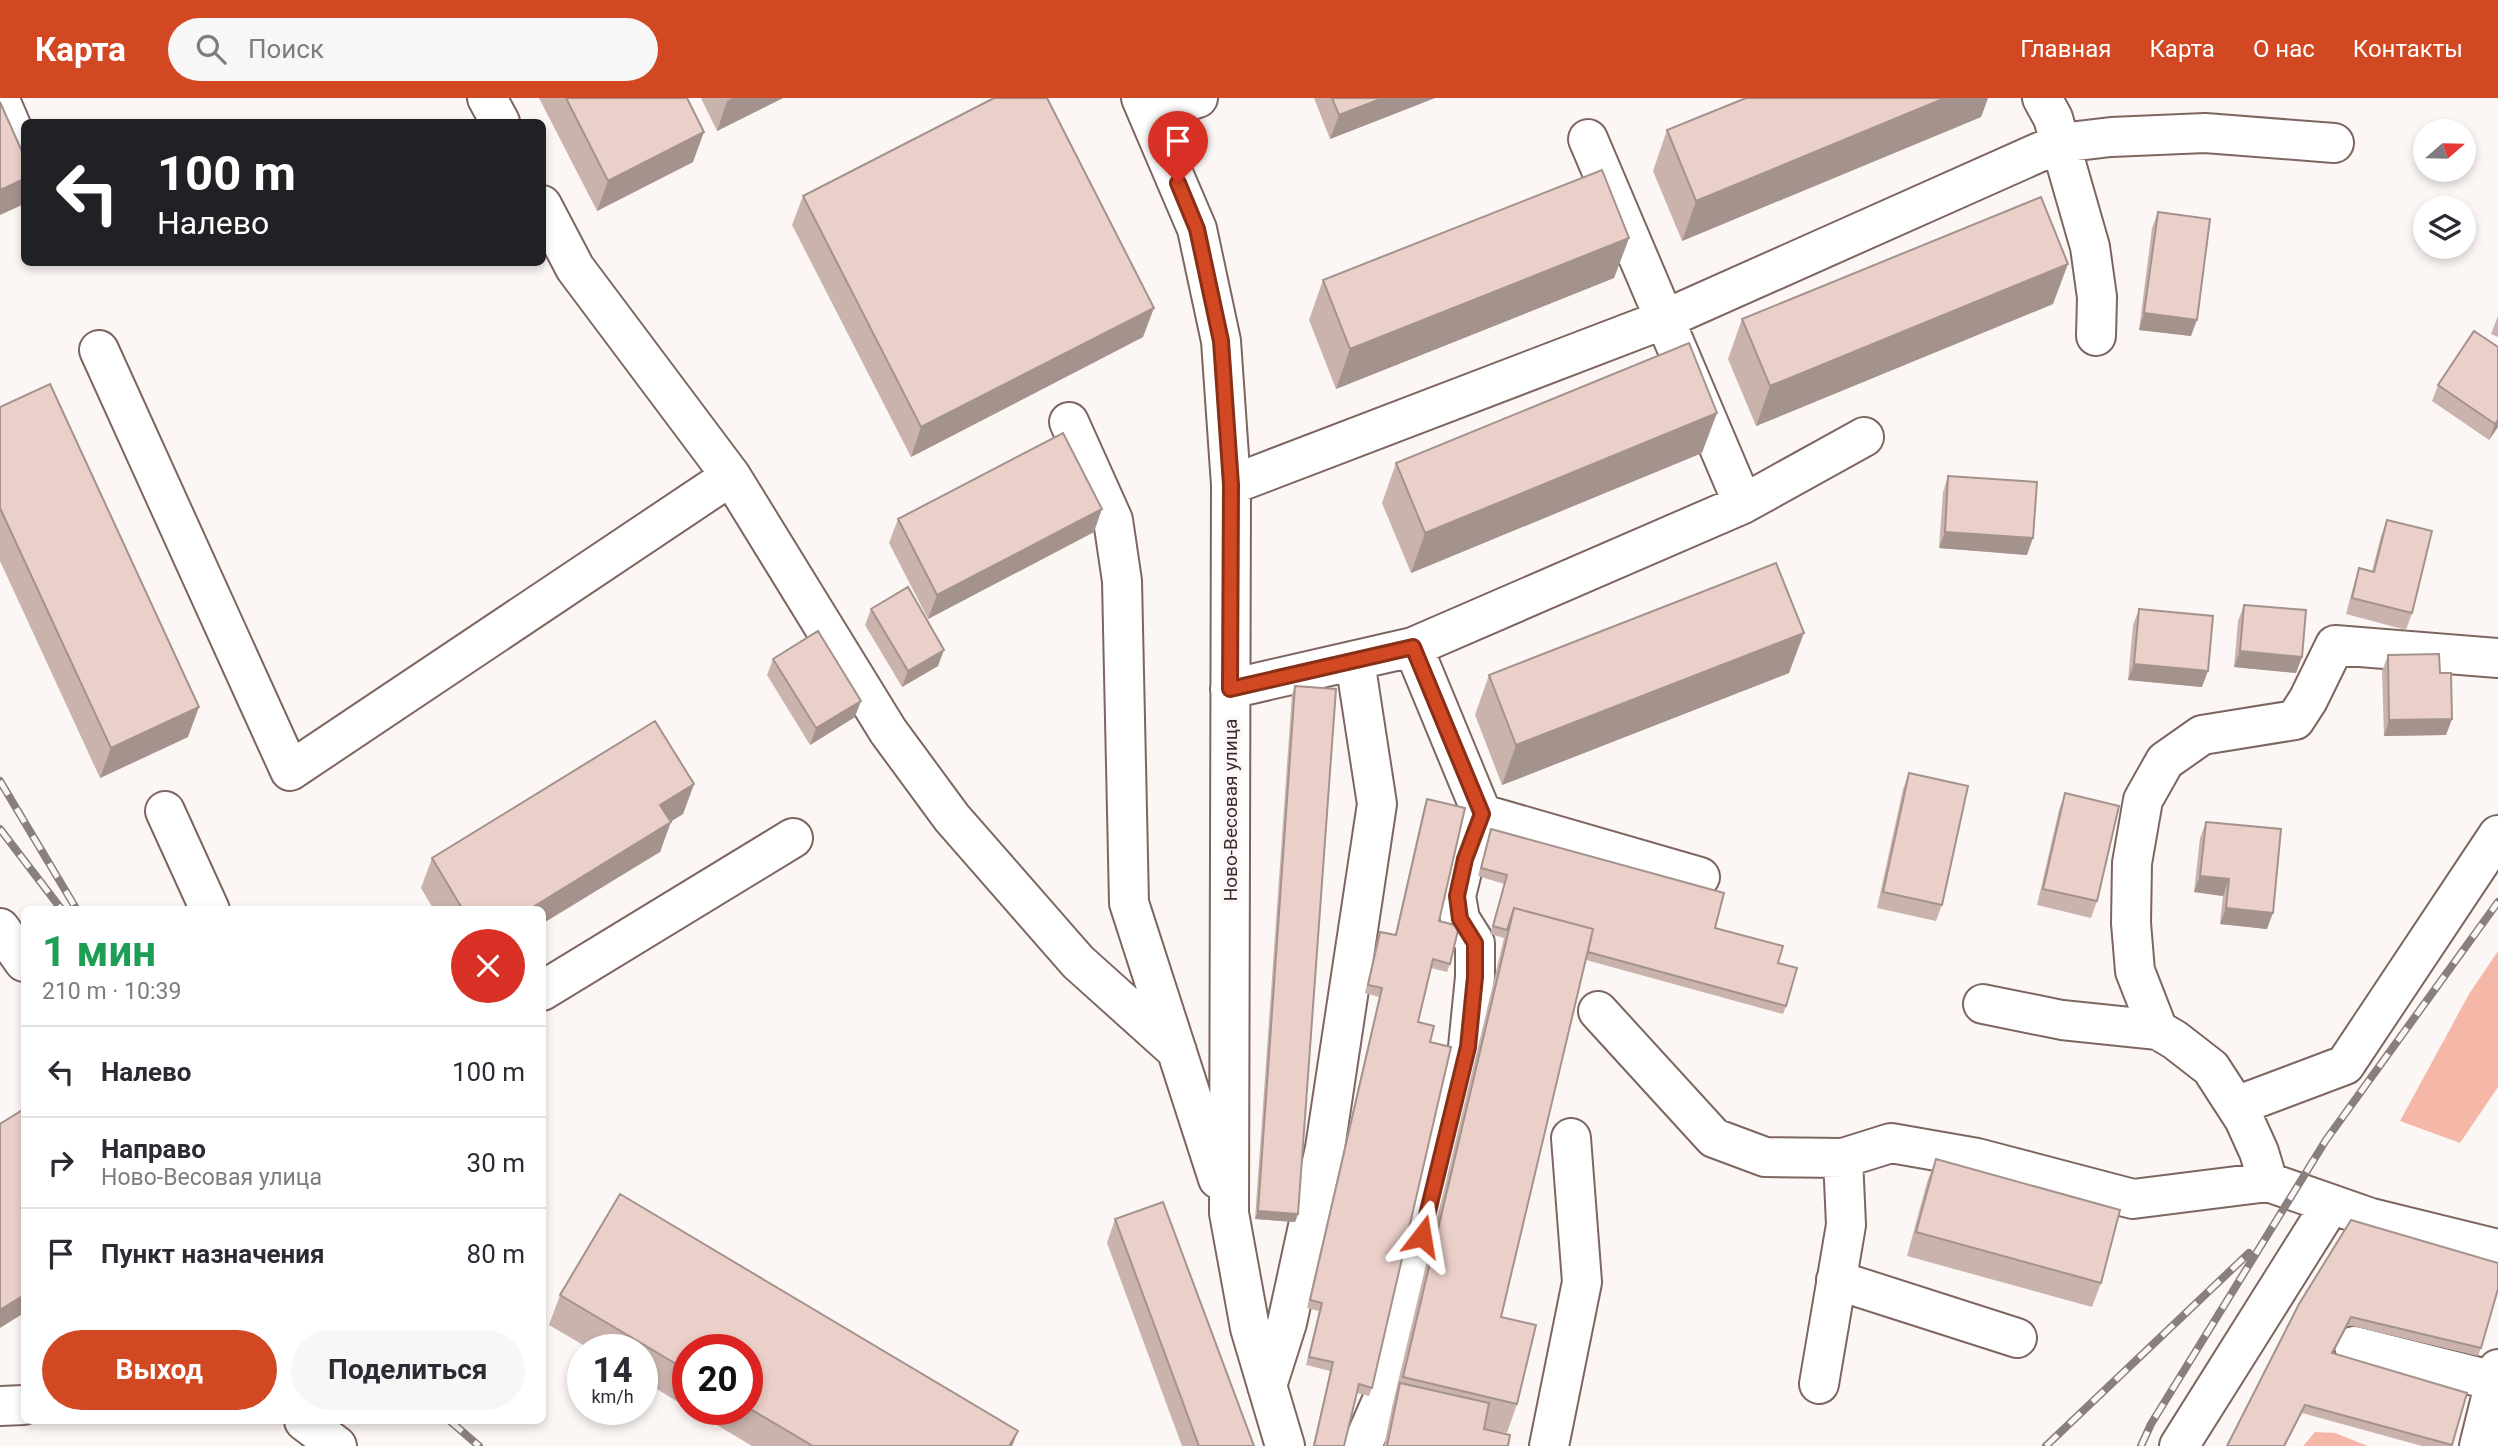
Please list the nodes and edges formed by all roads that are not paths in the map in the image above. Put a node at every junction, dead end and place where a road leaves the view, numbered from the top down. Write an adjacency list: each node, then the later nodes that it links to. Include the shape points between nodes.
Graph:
1 (487, 98): 6 (street)
2 (1198, 98): 5 (street)
3 (2042, 98): 8 (street)
4 (0, 100): 10 (street)
5 (1145, 106): 18 (street, Ново-Весовая улица, via 1197,229 1221,341)
6 (498, 119)
7 (1588, 139): 12 (street)
8 (2060, 143): 9 (street, via 2205,133); 12 (street); 13 (street, via 2090,247 2097,297)
9 (2334, 143)
10 (21, 149)
11 (546, 213): 17 (street, via 575,268)
12 (1665, 319): 18 (street); 19 (street)
13 (2096, 336)
14 (99, 350): 17 (street, via 290,771)
15 (1069, 422): 36 (street, via 1113,520 1122,581 1129,903)
16 (1864, 437): 19 (street)
17 (731, 476): 36 (street, via 888,731 952,818 1079,962)
18 (1231, 485): 23 (street, Ново-Весовая улица)
19 (1743, 504): 20 (street)
20 (1413, 647): 22 (street); 25 (street)
21 (2498, 658): 35 (street, via 2335,645 2295,720 2202,735 2165,761 2143,800 2132,863 2134,971)
22 (1355, 661): 23 (street); 49 (street, via 1377,804 1325,1148 1287,1323)
23 (1230, 689): 42 (street, Ново-Весовая улица)
24 (165, 811): 29 (street)
25 (1482, 814): 28 (street); 55 (street, via 1457,896 1460,919 1475,943 1468,1047 1383,1398)
26 (2498, 835): 37 (street, via 2345,1065)
27 (793, 838): 32 (street)
28 (1700, 877)
29 (208, 906)
30 (0, 928): 31 (street)
31 (21, 958)
32 (546, 989)
33 (1983, 1004): 35 (street, via 2062,1020)
34 (1598, 1011): 39 (street, via 1714,1138 1765,1157)
35 (2158, 1030): 37 (street, via 2211,1068)
36 (1177, 1051): 42 (street)
37 (2236, 1106): 40 (street)
38 (1571, 1138): 56 (street, via 1582,1282)
39 (1843, 1158): 40 (street, via 1891,1143 1977,1158 2133,1199); 44 (street, via 1846,1225)
40 (2268, 1182): 41 (street)
41 (2331, 1205): 43 (street); 57 (street)
42 (1229, 1213): 49 (street, Ново-Весовая улица, via 1250,1328)
43 (2498, 1249)
44 (1836, 1280): 45 (street); 48 (street)
45 (2017, 1338)
46 (2354, 1346): 47 (street)
47 (2497, 1375): 58 (street)
48 (1819, 1384)
49 (1267, 1387): 54 (street, Ново-Весовая улица)
50 (21, 1405): 51 (street)
51 (0, 1406)
52 (308, 1424): 53 (street)
53 (337, 1446)
54 (1285, 1446)
55 (1362, 1446)
56 (1549, 1446)
57 (2179, 1446)
58 (2479, 1446)

